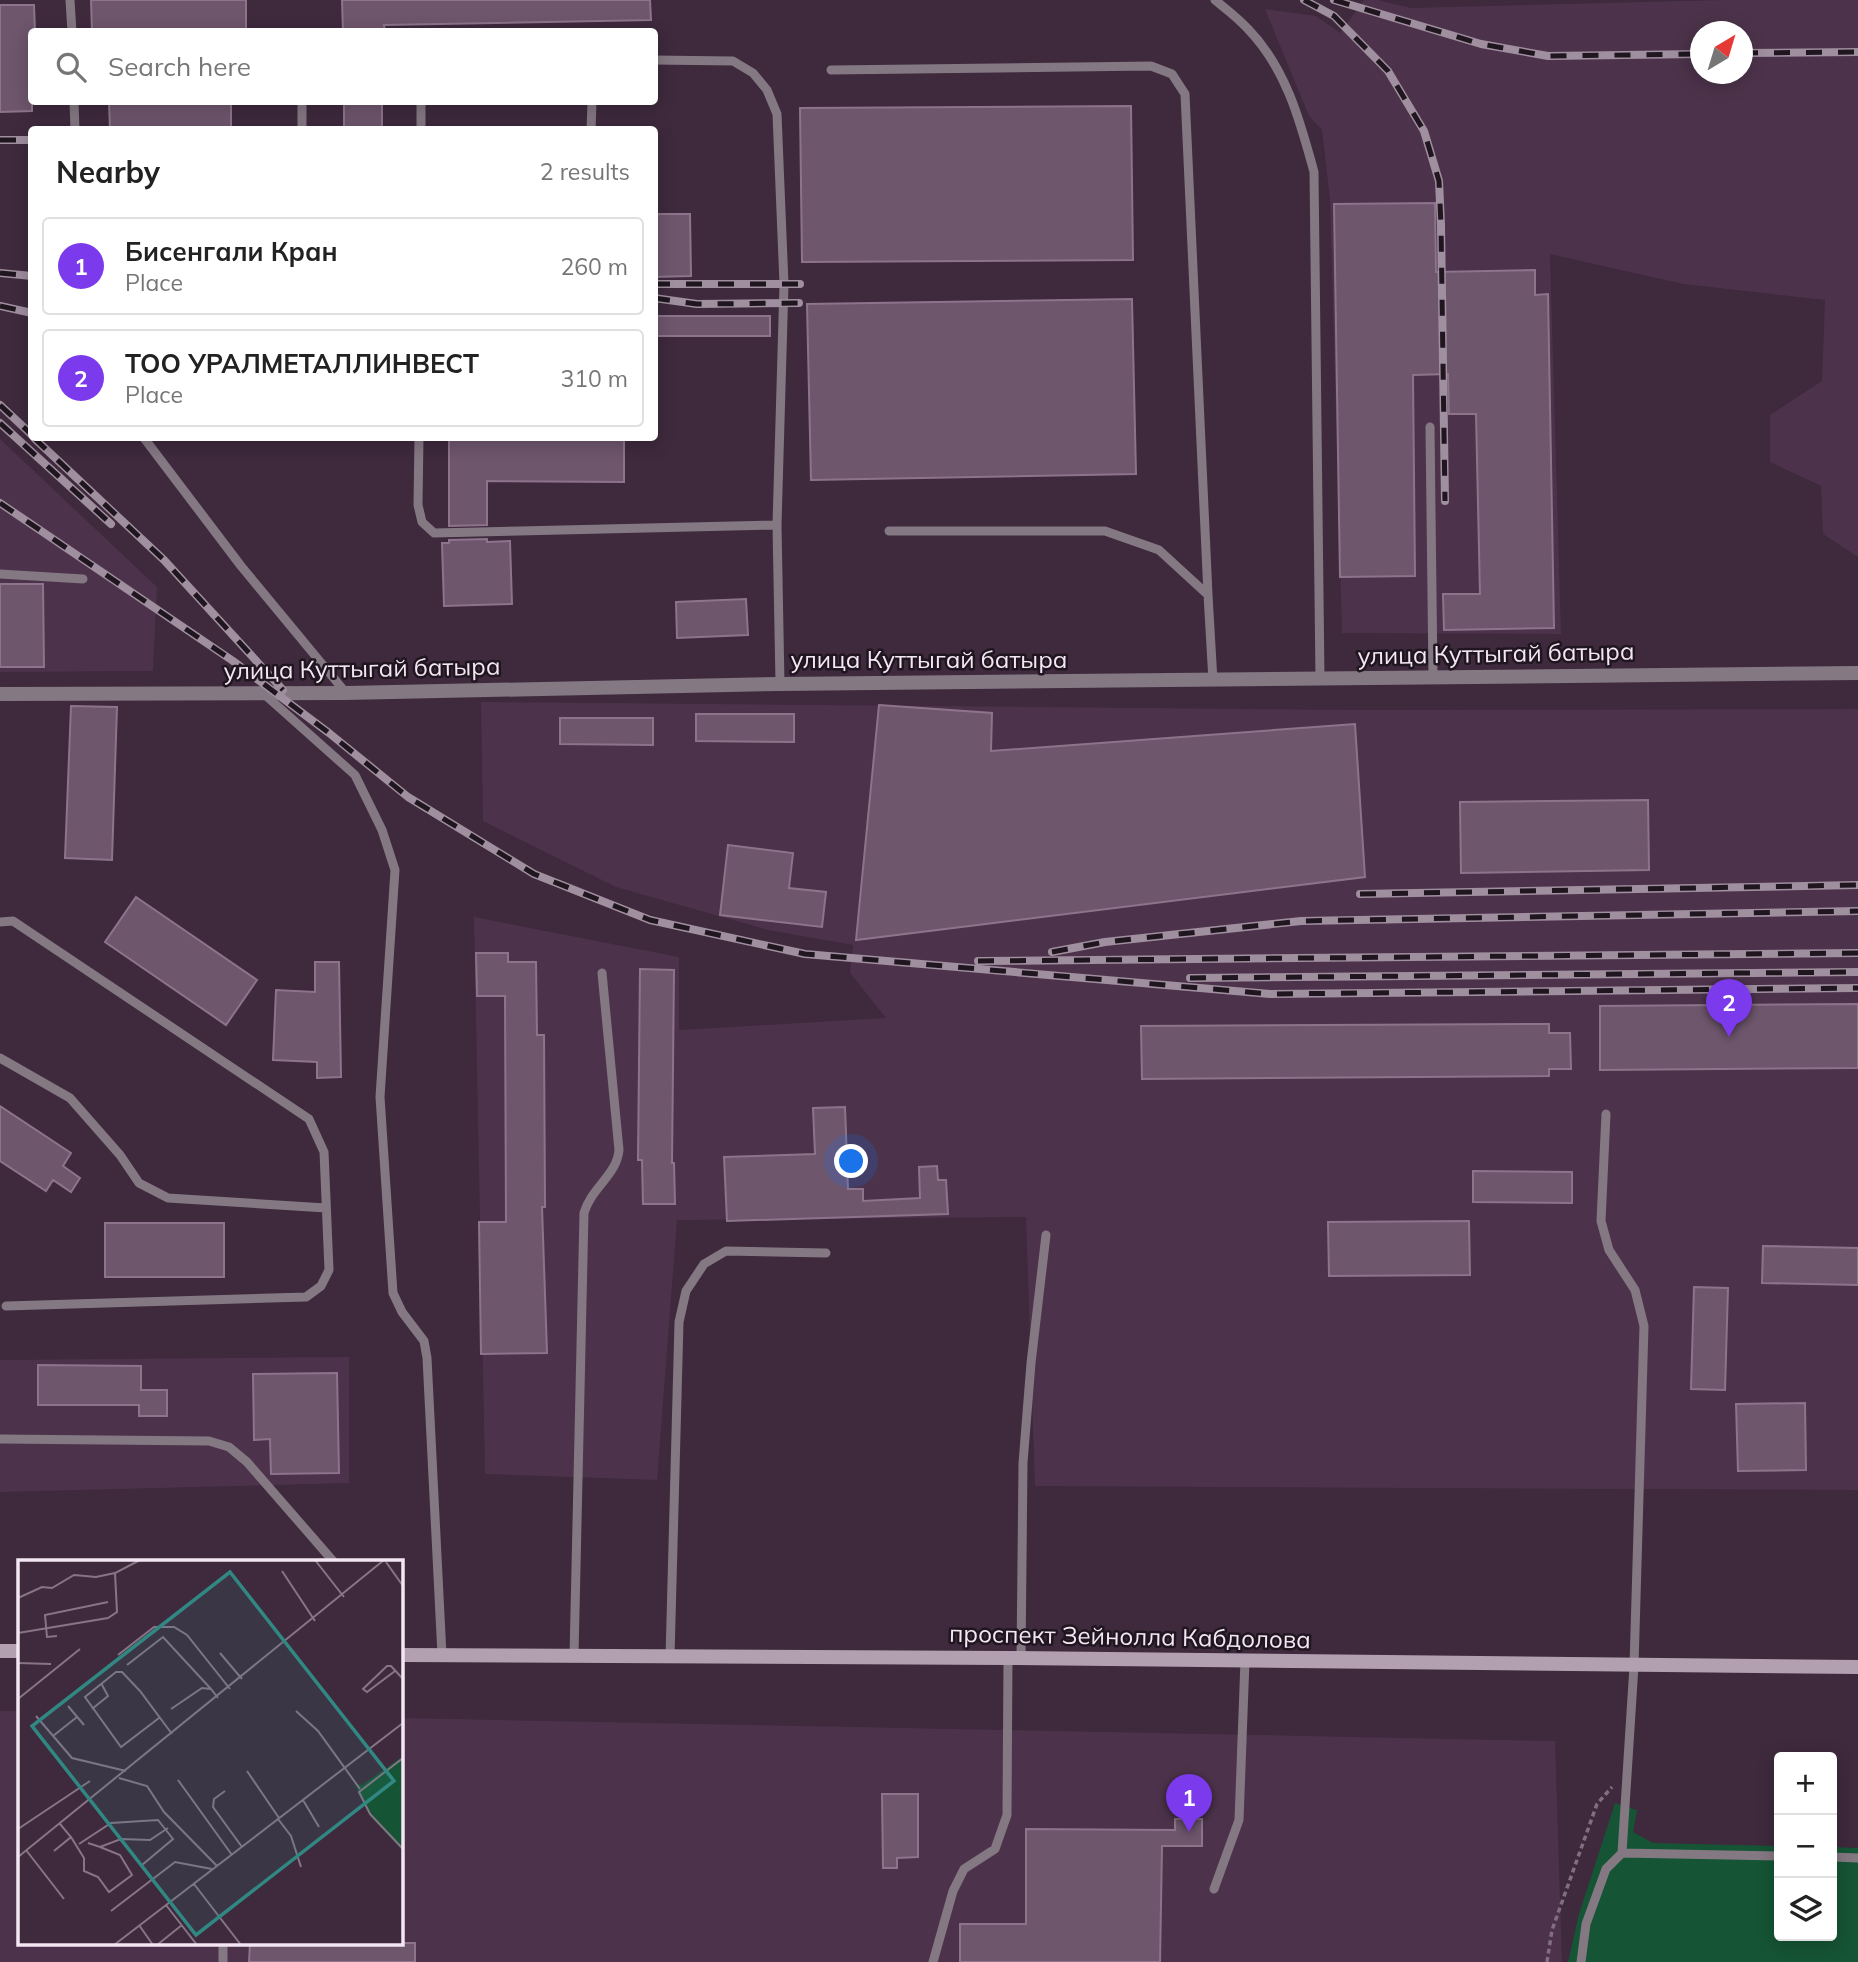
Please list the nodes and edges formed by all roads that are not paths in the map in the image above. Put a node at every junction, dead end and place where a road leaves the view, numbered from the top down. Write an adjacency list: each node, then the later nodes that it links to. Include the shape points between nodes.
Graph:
1 (71, 0): 3 (lane)
2 (1214, 0): 24 (lane, via 1249,29 1278,69 1298,114 1314,172)
3 (72, 28)
4 (658, 61): 17 (lane, via 733,61 753,73 777,114 784,284)
5 (831, 70): 21 (lane, via 1151,66 1172,74 1185,94)
6 (74, 105): 10 (lane)
7 (302, 105): 11 (lane)
8 (421, 105): 12 (lane)
9 (592, 105): 13 (lane)
10 (75, 126)
11 (302, 126)
12 (421, 126)
13 (591, 126)
14 (1430, 427): 23 (lane)
15 (146, 441): 29 (lane)
16 (419, 441): 17 (lane, via 418,505 422,522 434,533)
17 (777, 525): 26 (lane)
18 (889, 531): 21 (lane, via 1105,531 1159,550)
19 (0, 573): 20 (lane)
20 (83, 579)
21 (1208, 595): 25 (lane)
22 (1858, 673): 23 (street, улица Куттыгай батыра)
23 (1433, 678): 24 (street, улица Куттыгай батыра)
24 (1320, 679): 25 (street, улица Куттыгай батыра)
25 (1213, 681): 26 (street, улица Куттыгай батыра)
26 (780, 684): 29 (street, улица Куттыгай батыра)
27 (0, 694): 28 (street, улица Куттыгай батыра)
28 (264, 694): 29 (street, улица Куттыгай батыра); 43 (lane, via 355,775 382,830 395,870 380,1097 393,1293 424,1341 428,1358)
29 (346, 694)
30 (0, 922): 34 (lane, via 13,921 309,1119 324,1153)
31 (602, 973): 44 (lane, via 619,1150 618,1163 588,1199 584,1213)
32 (0, 1058): 34 (lane, via 70,1098 139,1182 169,1198)
33 (1606, 1114): 48 (lane, via 1601,1221 1609,1250 1635,1290 1644,1326)
34 (326, 1208): 37 (lane, via 329,1270 321,1286 306,1297)
35 (1046, 1236): 46 (lane, via 1023,1463)
36 (826, 1253): 45 (lane, via 726,1251 704,1264 686,1291 679,1322)
37 (6, 1306)
38 (0, 1439): 39 (lane, via 209,1441 229,1447)
39 (332, 1560)
40 (0, 1651): 41 (main road)
41 (18, 1651)
42 (402, 1654): 43 (main road, проспект Зейнолла Кабдолова)
43 (442, 1655): 44 (main road, проспект Зейнолла Кабдолова)
44 (574, 1656): 45 (main road, проспект Зейнолла Кабдолова)
45 (670, 1657): 46 (main road, проспект Зейнолла Кабдолова)
46 (1014, 1658): 47 (main road, проспект Зейнолла Кабдолова); 57 (lane, via 1007,1815 995,1849 964,1869)
47 (1245, 1661): 48 (main road, проспект Зейнолла Кабдолова); 54 (lane, via 1239,1820)
48 (1634, 1666): 49 (main road, проспект Зейнолла Кабдолова); 50 (lane)
49 (1858, 1667)
50 (1622, 1853): 51 (lane); 58 (lane, via 1606,1869 1586,1924)
51 (1774, 1856)
52 (1837, 1857): 53 (lane)
53 (1858, 1858)
54 (1214, 1889)
55 (223, 1944): 56 (lane)
56 (223, 1962)
57 (933, 1962)
58 (1581, 1962)

